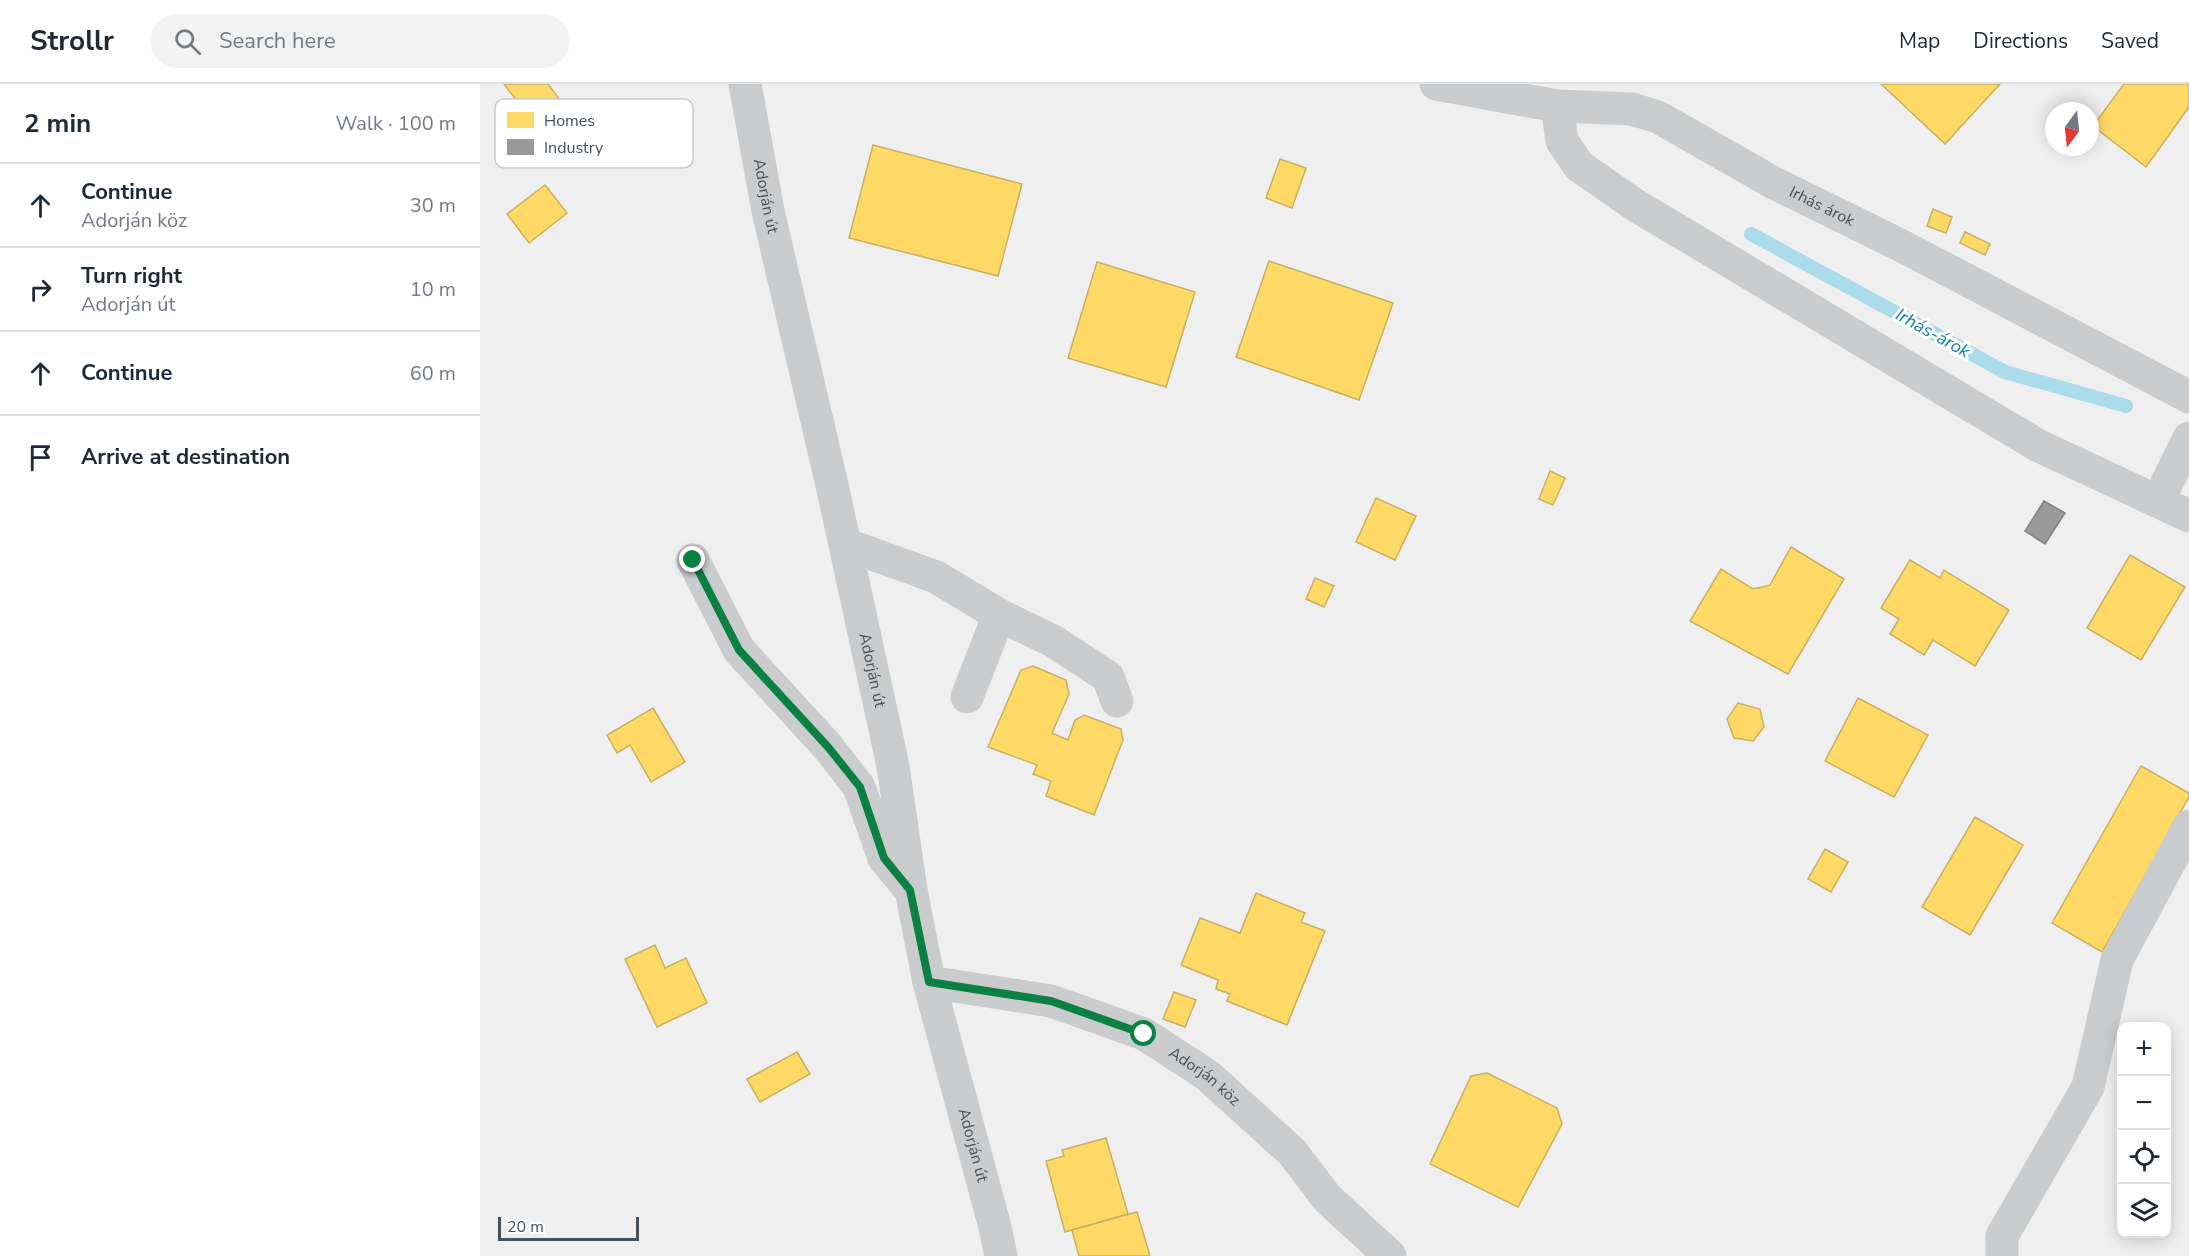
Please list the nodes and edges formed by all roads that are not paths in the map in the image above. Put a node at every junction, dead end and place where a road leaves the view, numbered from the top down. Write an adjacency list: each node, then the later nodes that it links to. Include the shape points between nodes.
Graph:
1 (744, 84): 9 (street, Adorján út, via 768,211)
2 (1436, 84): 4 (street, Irhás árok)
3 (1592, 84): 4 (street)
4 (1557, 106): 5 (street, Irhás árok, via 1632,109 1658,117 1772,182); 7 (street, via 1562,141 1579,166 1635,205 2039,446)
5 (2189, 397)
6 (2189, 438): 7 (street)
7 (2158, 501): 8 (street)
8 (2189, 516)
9 (845, 544): 11 (street, via 936,577); 15 (street, Adorján út, via 893,766)
10 (693, 560): 15 (street, via 739,650 860,787 884,858)
11 (999, 615): 12 (street); 13 (street, via 1053,641 1108,677)
12 (967, 697)
13 (1117, 701)
14 (2189, 826): 19 (street, via 2117,960 2088,1087 2002,1236)
15 (910, 890): 16 (street, Adorján út)
16 (929, 982): 17 (street, Adorján út); 18 (street, Adorján köz, via 1051,1001 1144,1034 1207,1075 1292,1152 1327,1198)
17 (1000, 1256)
18 (1390, 1256)
19 (2002, 1256)

